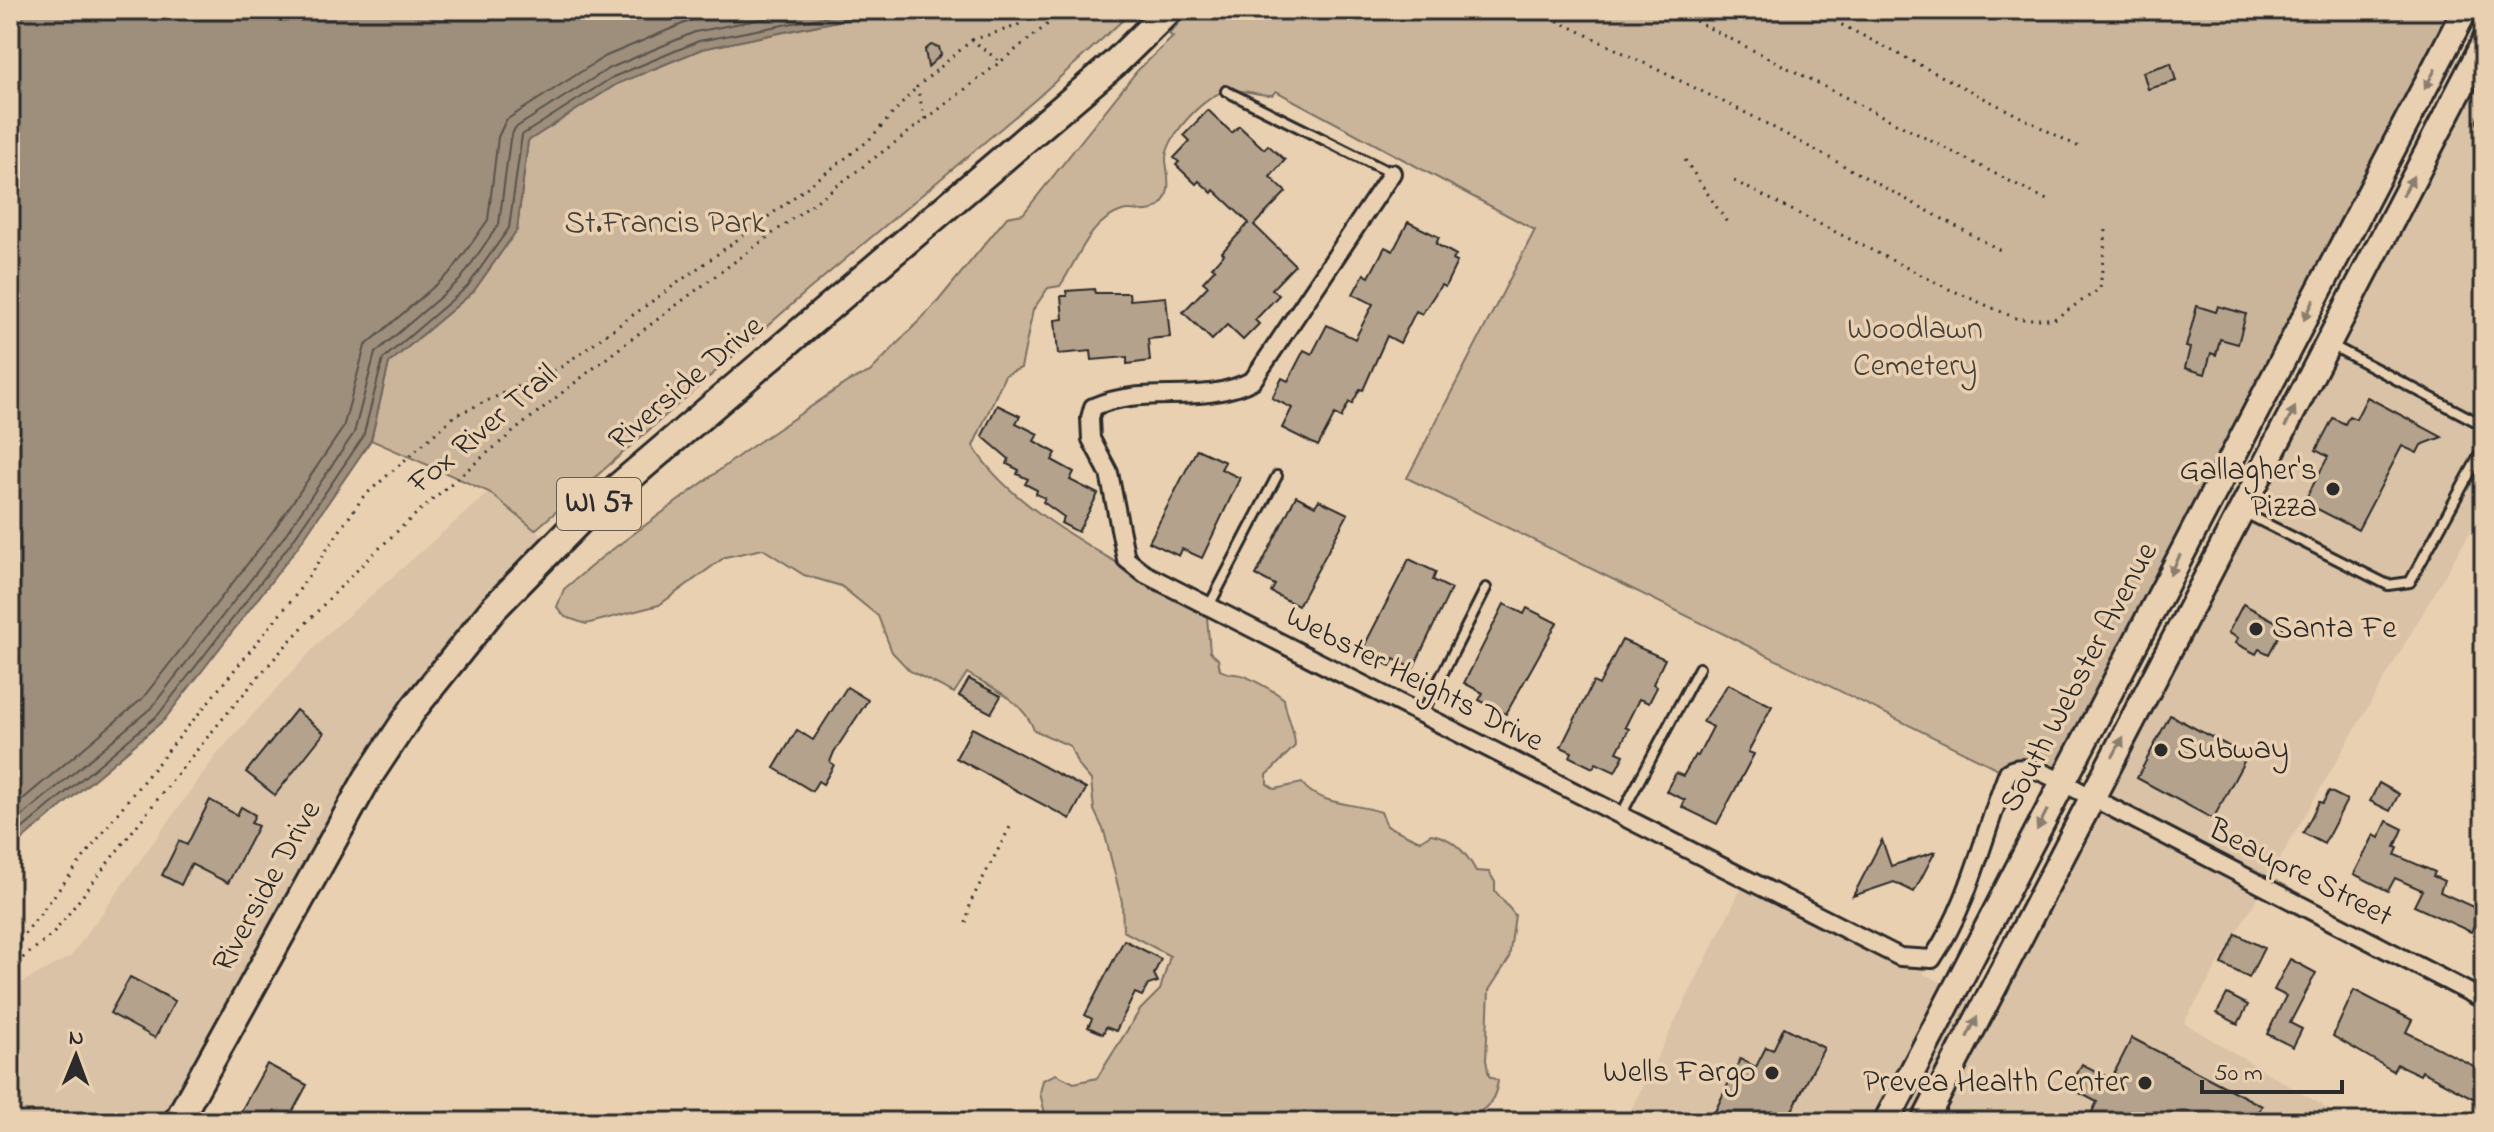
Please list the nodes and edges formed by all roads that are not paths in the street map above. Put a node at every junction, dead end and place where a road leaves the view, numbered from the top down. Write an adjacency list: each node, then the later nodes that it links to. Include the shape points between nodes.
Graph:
1 (1169, 10): 19 (main road, Riverside Drive / WI 57, via 1102,74 583,517 494,608 414,708 367,779)
2 (2465, 10): 15 (main road, South Webster Avenue, one-way to 15)
3 (2484, 43): 6 (main road, South Webster Avenue, one-way to 3)
4 (1226, 91): 5 (lane)
5 (1392, 173): 12 (street, Webster Heights Drive, via 1253,380 1217,395 1112,398 1093,407 1091,439 1109,473 1126,559)
6 (2327, 343): 7 (lane, via 2483,425); 10 (main road, South Webster Avenue, one-way to 6)
7 (2484, 436)
8 (2484, 447): 10 (lane, via 2410,582 2388,585)
9 (1277, 476): 12 (lane)
10 (2242, 511): 16 (main road, South Webster Avenue, one-way to 10)
11 (1486, 588): 14 (lane)
12 (1209, 607): 14 (street, Webster Heights Drive)
13 (1699, 668): 17 (lane)
14 (1422, 715): 17 (street, Webster Heights Drive)
15 (2060, 783): 16 (street, Webster Heights Drive); 17 (street, Webster Heights Drive, via 2034,771 2008,772 1968,889 1932,959 1900,957); 20 (main road, South Webster Avenue, one-way to 20)
16 (2091, 797): 18 (street, Beaupre Street); 21 (main road, South Webster Avenue, one-way to 16)
17 (1621, 816)
18 (2484, 1000)
19 (177, 1122)
20 (1886, 1122)
21 (1924, 1122)

